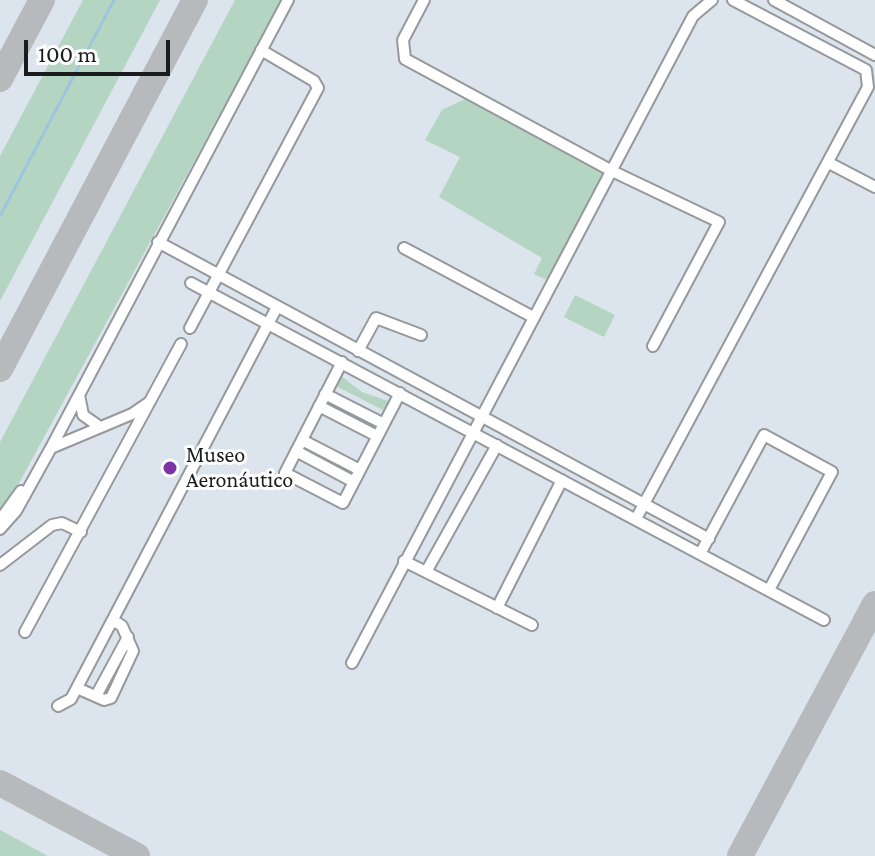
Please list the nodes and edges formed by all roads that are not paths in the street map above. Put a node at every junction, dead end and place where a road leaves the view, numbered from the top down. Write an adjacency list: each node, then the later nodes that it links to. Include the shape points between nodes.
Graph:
1 (288, 0): 6 (street)
2 (424, 0): 9 (street, via 403,40 405,59)
3 (712, 0): 9 (street, via 693,16)
4 (733, 0): 8 (street, via 866,70 868,87)
5 (774, 0): 7 (street)
6 (261, 50): 11 (street); 13 (street, via 318,88)
7 (875, 55)
8 (829, 163): 10 (street); 44 (street)
9 (612, 171): 17 (street); 22 (street, via 719,222)
10 (875, 187)
11 (158, 242): 13 (street); 26 (street)
12 (404, 248): 17 (street)
13 (218, 275): 15 (street); 16 (street)
14 (191, 283): 15 (street)
15 (209, 292): 18 (street); 19 (street)
16 (277, 307): 18 (street); 23 (street)
17 (533, 317): 30 (street)
18 (268, 323): 24 (street); 56 (street)
19 (190, 328)
20 (421, 335): 23 (street, via 376,318)
21 (181, 344): 28 (street)
22 (653, 346)
23 (358, 351): 30 (street)
24 (342, 362): 25 (street); 27 (street)
25 (400, 393): 32 (street); 34 (street)
26 (79, 394): 33 (street, via 83,415); 39 (street)
27 (325, 394): 29 (street); 32 (street)
28 (153, 399): 31 (street); 36 (street)
29 (319, 406): 35 (street); 37 (street)
30 (479, 417): 34 (street); 44 (street)
31 (115, 421): 33 (street); 36 (street)
32 (384, 424): 35 (street)
33 (100, 427): 39 (street)
34 (471, 431): 38 (street); 51 (street)
35 (377, 436): 41 (street)
36 (129, 440): 48 (street)
37 (302, 440): 40 (street); 41 (street)
38 (497, 445): 42 (street); 53 (street)
39 (52, 446): 46 (street); 47 (street, via 16,511)
40 (296, 451): 43 (street); 43 (street, via 285,473 343,503)
41 (360, 470): 43 (street)
42 (562, 480): 45 (street); 55 (street)
43 (354, 482)
44 (644, 504): 45 (street); 49 (street)
45 (637, 517): 50 (street)
46 (0, 520)
47 (0, 529)
48 (81, 532): 52 (street, via 62,523 52,525); 59 (street)
49 (709, 539): 50 (street); 54 (street, via 764,435 832,472)
50 (700, 554): 54 (street)
51 (404, 561): 53 (street); 60 (street)
52 (0, 565)
53 (426, 572): 55 (street)
54 (769, 590): 57 (street)
55 (497, 608): 58 (street)
56 (113, 620): 61 (street); 61 (street, via 128,637 96,696)
57 (824, 620)
58 (532, 625)
59 (25, 632)
60 (352, 663)
61 (77, 688): 62 (street, via 69,702)
62 (58, 706)

